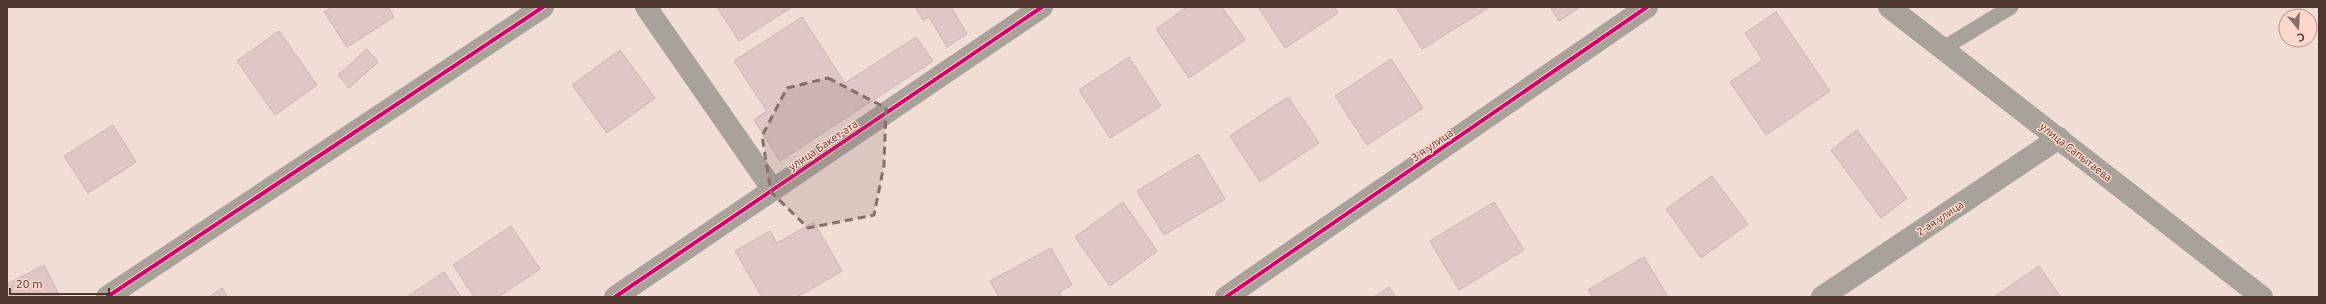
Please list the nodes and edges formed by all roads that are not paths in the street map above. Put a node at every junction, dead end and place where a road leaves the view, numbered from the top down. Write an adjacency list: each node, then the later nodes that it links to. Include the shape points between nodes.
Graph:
1 (543, 7): 10 (street)
2 (646, 7): 9 (street)
3 (1042, 7): 9 (street, улица Бакет-ата)
4 (1647, 7): 12 (street, 3-я улица)
5 (1889, 7): 7 (street, улица Сапытаева)
6 (2011, 7): 7 (lane)
7 (1942, 49): 8 (street, улица Сапытаева)
8 (2059, 138): 13 (street, 2-ая улица); 14 (street, улица Сапытаева)
9 (773, 190): 11 (street, улица Бакет-ата)
10 (107, 297)
11 (615, 297)
12 (1226, 297)
13 (1822, 297)
14 (2262, 297)

